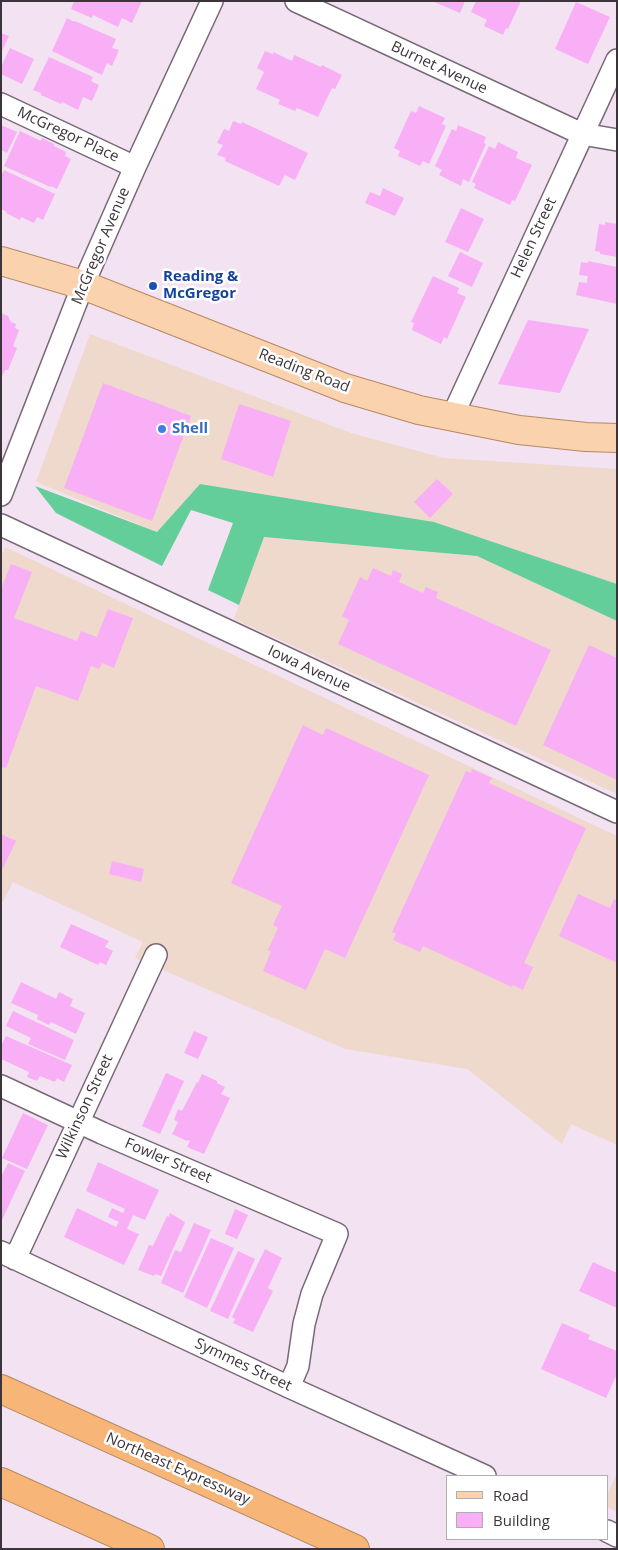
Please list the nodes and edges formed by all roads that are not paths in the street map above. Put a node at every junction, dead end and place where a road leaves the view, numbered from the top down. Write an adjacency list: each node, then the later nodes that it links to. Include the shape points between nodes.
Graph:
1 (212, 1): 7 (street, McGregor Avenue)
2 (296, 1): 5 (street, Burnet Avenue)
3 (617, 60): 5 (street, Helen Street)
4 (1, 104): 7 (street, McGregor Place)
5 (582, 134): 6 (street, Burnet Avenue); 10 (street, Helen Street)
6 (617, 140)
7 (135, 167): 9 (street, McGregor Avenue)
8 (1, 261): 9 (main road, Reading Road)
9 (83, 285): 10 (main road, Reading Road, via 345,388); 12 (street, McGregor Avenue)
10 (452, 417): 11 (main road, Reading Road, via 519,430)
11 (617, 438)
12 (1, 495)
13 (1, 525): 14 (street, Iowa Avenue)
14 (617, 812)
15 (156, 955): 17 (street, Wilkinson Street)
16 (1, 1086): 17 (street, Fowler Street)
17 (78, 1122): 18 (street, Wilkinson Street); 19 (street, Fowler Street, via 337,1234 312,1294 298,1366)
18 (8, 1256): 19 (street, Symmes Street)
19 (289, 1387): 21 (street, Symmes Street)
20 (1, 1389): 24 (highway, Northeast Expressway)
21 (483, 1475)
22 (1, 1482): 23 (highway)
23 (150, 1549)
24 (355, 1549)

